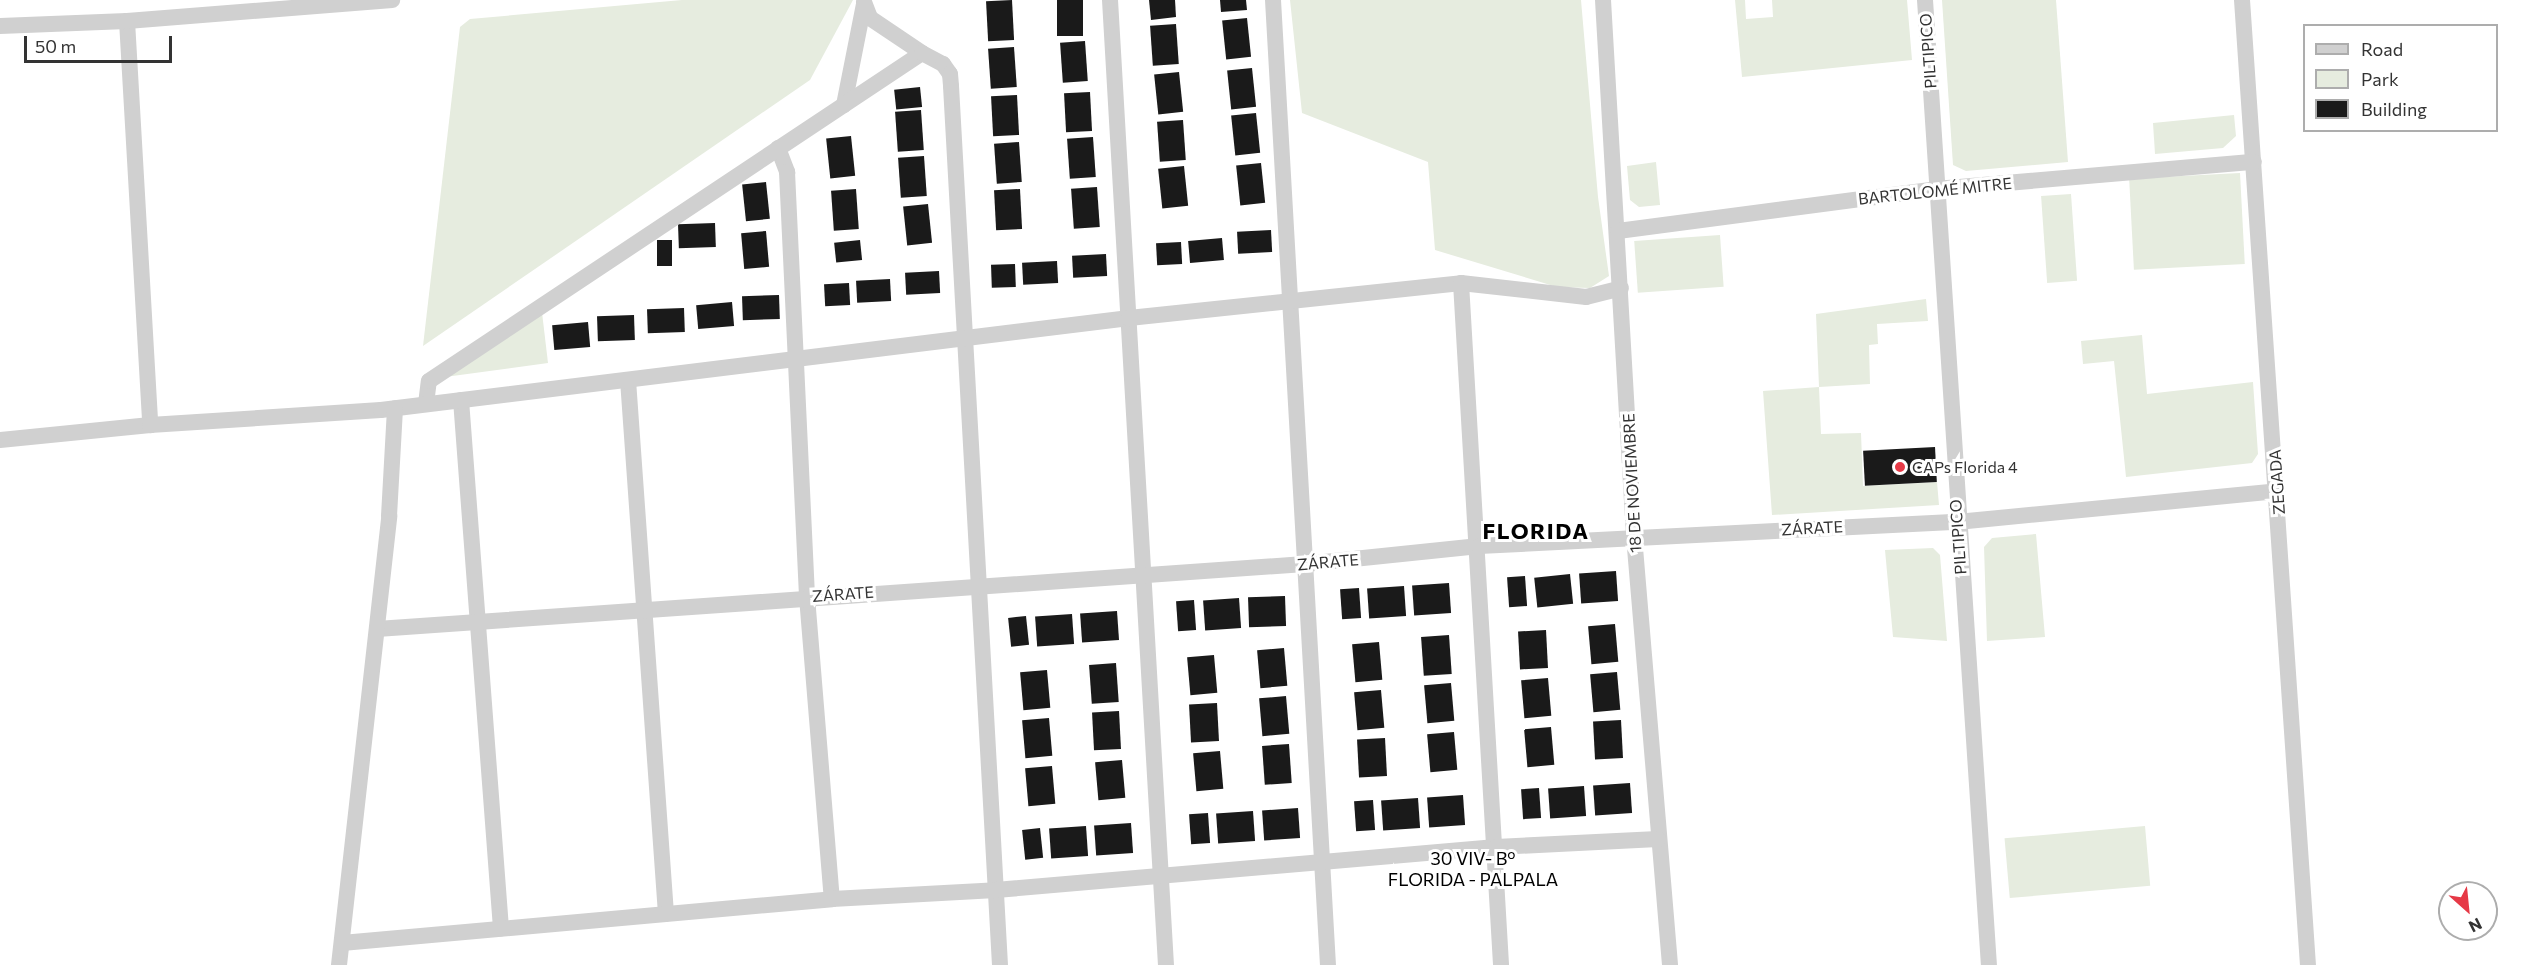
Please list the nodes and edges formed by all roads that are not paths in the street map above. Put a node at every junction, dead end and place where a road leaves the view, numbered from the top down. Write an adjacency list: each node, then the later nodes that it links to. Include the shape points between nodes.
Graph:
1 (392, 0): 8 (street)
2 (1110, 0): 19 (street)
3 (1273, 0): 18 (street)
4 (1603, 0): 15 (street, 18 DE NOVIEMBRE)
5 (1925, 0): 14 (street, PILTIPICO)
6 (2242, 0): 13 (street, ZEGADA)
7 (864, 2): 10 (street, via 870,18); 11 (street)
8 (127, 21): 9 (street); 26 (street)
9 (0, 26)
10 (922, 53): 11 (street); 20 (street, via 944,64 950,74)
11 (844, 105): 12 (street)
12 (778, 148): 21 (street, via 787,172); 24 (street, via 429,381)
13 (2254, 162): 14 (street, BARTOLOMÉ MITRE); 28 (street, ZEGADA)
14 (1936, 189): 15 (street, BARTOLOMÉ MITRE); 29 (street, PILTIPICO)
15 (1618, 231): 17 (street, 18 DE NOVIEMBRE)
16 (1461, 283): 17 (street, via 1586,297); 18 (street); 31 (street)
17 (1621, 288): 30 (street, 18 DE NOVIEMBRE)
18 (1291, 300): 19 (street); 32 (street)
19 (1129, 318): 20 (street); 33 (street)
20 (963, 339): 21 (street); 34 (street)
21 (794, 358): 22 (street); 35 (street)
22 (628, 380): 23 (street); 36 (street)
23 (461, 400): 24 (street); 37 (street)
24 (426, 404): 25 (street)
25 (395, 408): 26 (street); 38 (street)
26 (150, 425): 27 (street)
27 (0, 440)
28 (2278, 491): 29 (street, ZÁRATE); 55 (street, ZEGADA)
29 (1957, 522): 30 (street, ZÁRATE); 54 (street, PILTIPICO)
30 (1634, 536): 31 (street, ZÁRATE); 39 (street, 18 DE NOVIEMBRE)
31 (1479, 546): 32 (street, ZÁRATE); 40 (street)
32 (1305, 564): 33 (street, ZÁRATE); 41 (street)
33 (1144, 573): 34 (street, ZÁRATE); 42 (street)
34 (977, 586): 35 (street, ZÁRATE); 43 (street)
35 (807, 597): 36 (street, ZÁRATE); 44 (street)
36 (644, 609): 37 (street, ZÁRATE); 45 (street)
37 (480, 623): 38 (street, ZÁRATE); 46 (street)
38 (377, 628): 47 (street)
39 (1658, 839): 40 (street); 53 (street, 18 DE NOVIEMBRE)
40 (1496, 848): 41 (street); 52 (street)
41 (1324, 861): 42 (street); 51 (street)
42 (1163, 874): 43 (street); 50 (street)
43 (996, 890): 44 (street); 49 (street)
44 (832, 899): 45 (street)
45 (666, 914): 46 (street)
46 (501, 928): 47 (street)
47 (342, 943): 48 (street)
48 (339, 965)
49 (1000, 965)
50 (1166, 965)
51 (1328, 965)
52 (1501, 965)
53 (1670, 965)
54 (1989, 965)
55 (2308, 965)

